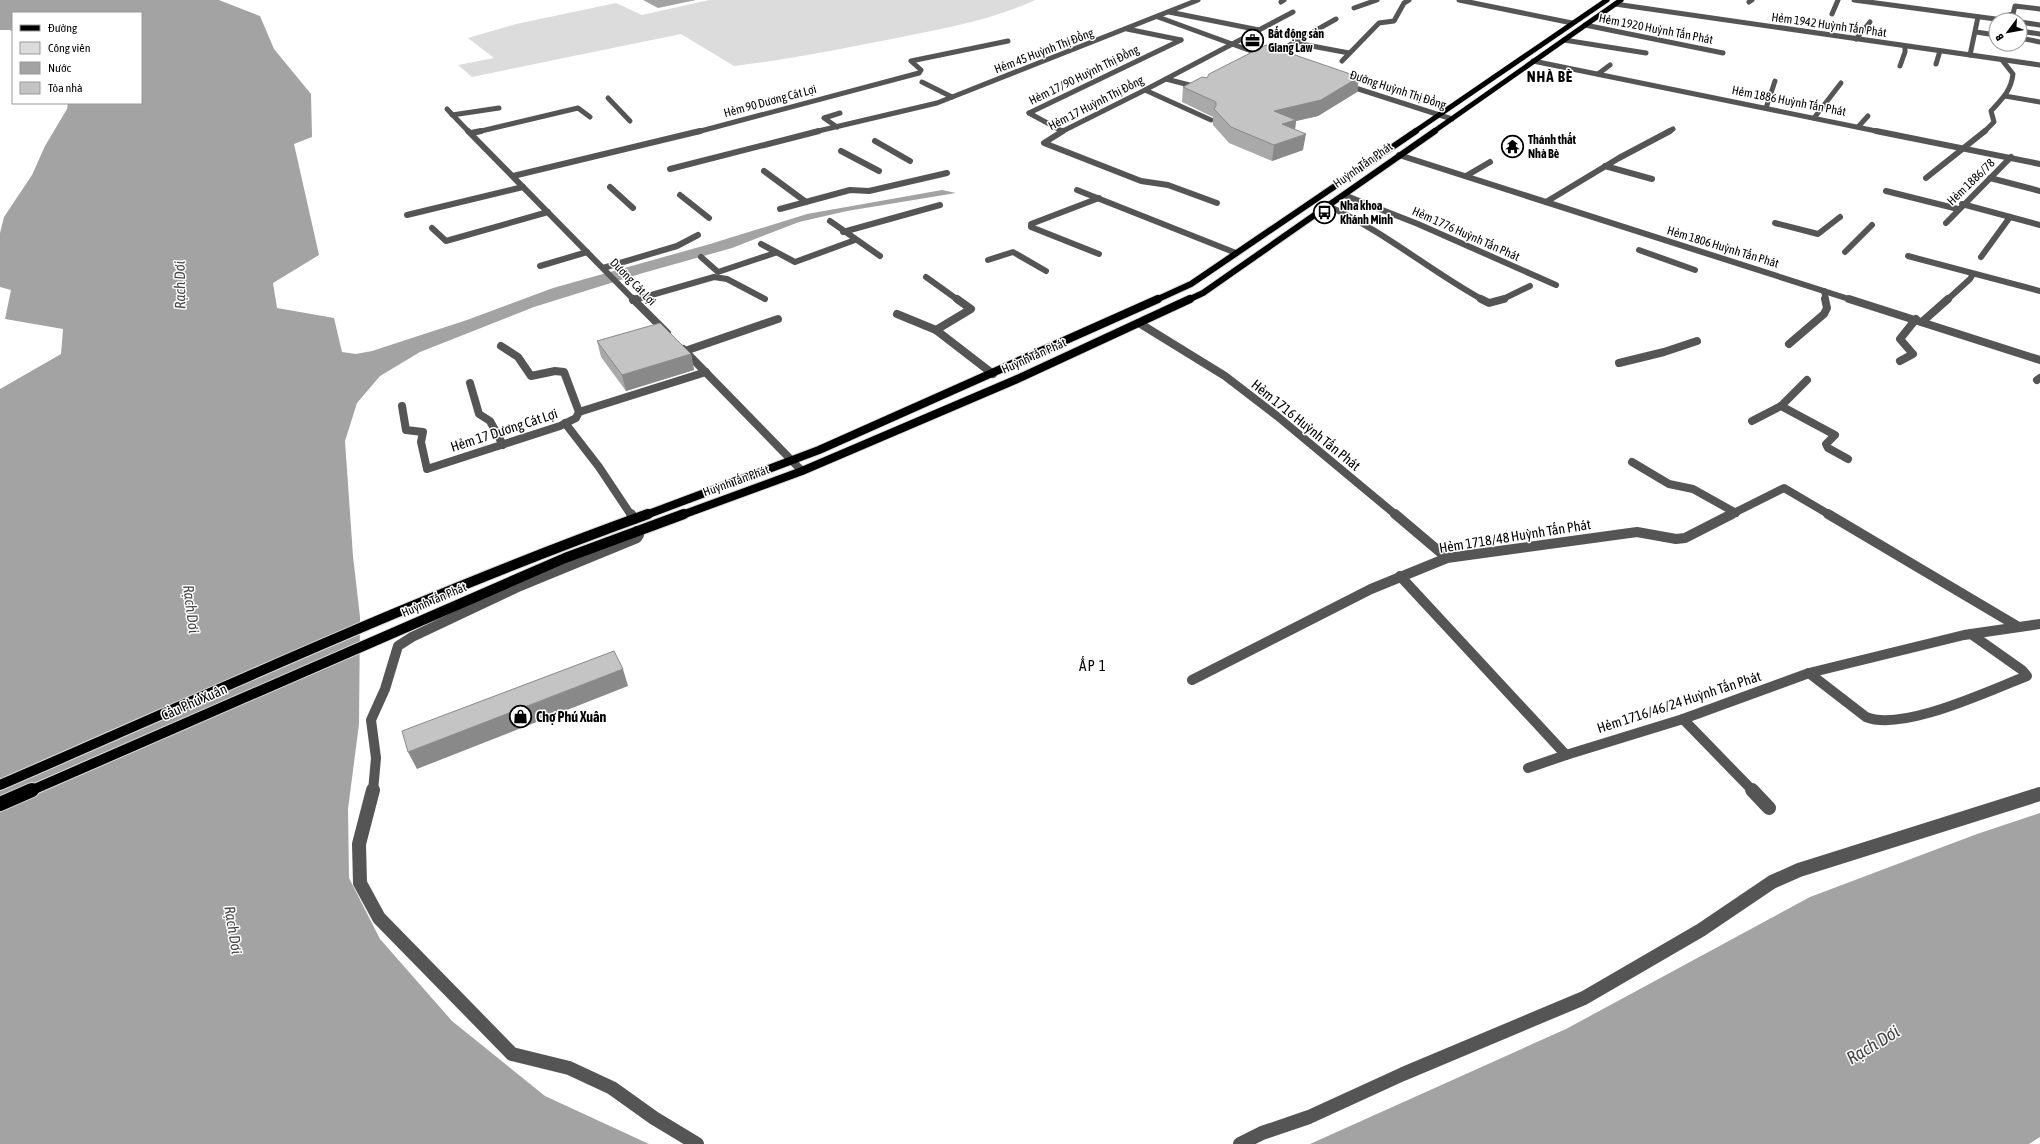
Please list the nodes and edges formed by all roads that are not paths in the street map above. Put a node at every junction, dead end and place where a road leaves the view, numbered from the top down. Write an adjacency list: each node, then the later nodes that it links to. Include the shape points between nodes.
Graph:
1 (1198, 0): 14 (street, Hẻm 45 Huỳnh Thị Đồng)
2 (1377, 0): 12 (street)
3 (1409, 0): 44 (street, via 1404,2 1394,21 1379,23)
4 (1459, 0): 23 (street)
5 (1607, 0): 23 (main road, Huỳnh Tấn Phát)
6 (1621, 0): 10 (main road, Huỳnh Tấn Phát)
7 (1838, 0): 17 (street)
8 (1854, 0): 11 (street)
9 (1910, 1): 11 (street)
10 (1615, 4): 25 (main road, Huỳnh Tấn Phát); 33 (street, Hẻm 1942 Huỳnh Tấn Phát, via 1764,28)
11 (1903, 7): 19 (street)
12 (1354, 8)
13 (2040, 9): 16 (street, via 2015,6)
14 (1169, 12): 18 (street, Hẻm 45 Huỳnh Thị Đồng); 28 (street)
15 (1293, 12): 28 (street, Hẻm 17 Huỳnh Thị Đồng)
16 (2014, 12)
17 (1832, 14)
18 (1158, 17): 27 (street, Hẻm 45 Huỳnh Thị Đồng); 39 (street)
19 (1978, 17): 20 (street); 29 (street)
20 (1988, 18)
21 (1336, 19): 38 (street)
22 (1870, 22): 33 (street)
23 (1572, 23): 25 (main road); 72 (main road, Huỳnh Tấn Phát)
24 (2028, 23): 26 (street)
25 (1585, 25): 35 (main road, Huỳnh Tấn Phát); 43 (street, Hẻm 1920 Huỳnh Tấn Phát)
26 (2040, 25)
27 (1127, 29): 64 (street, Hẻm 45 Huỳnh Thị Đồng); 82 (street, Hẻm 17/90 Huỳnh Thị Đồng, via 1181,40 1029,113)
28 (1259, 30): 39 (street, Hẻm 17 Huỳnh Thị Đồng)
29 (1976, 32): 31 (street); 45 (street)
30 (2028, 32): 32 (street)
31 (1988, 34)
32 (2040, 34)
33 (1856, 39): 40 (street, Hẻm 1942 Huỳnh Tấn Phát)
34 (1008, 40): 97 (street, Hẻm 90 Dương Cát Lợi, via 911,61 921,70 919,73 688,134)
35 (1564, 40): 42 (street); 50 (main road, Huỳnh Tấn Phát)
36 (2028, 40): 37 (street)
37 (2040, 42)
38 (1296, 43): 44 (street); 46 (street)
39 (1232, 44): 46 (street); 56 (street, Hẻm 17 Huỳnh Thị Đồng)
40 (1905, 46): 41 (street, Hẻm 1942 Huỳnh Tấn Phát); 54 (street)
41 (1940, 51): 45 (street, Hẻm 1942 Huỳnh Tấn Phát); 51 (street)
42 (1646, 53)
43 (1723, 53)
44 (1349, 54): 49 (street)
45 (1970, 56): 48 (street, Hẻm 1942 Huỳnh Tấn Phát)
46 (1268, 58): 47 (street)
47 (1275, 60)
48 (2002, 60): 53 (street, Hẻm 1942 Huỳnh Tấn Phát); 63 (street, via 2013,74 2010,90)
49 (1342, 61)
50 (1533, 61): 55 (street, Hẻm 1886 Huỳnh Tấn Phát); 76 (main road, Huỳnh Tấn Phát)
51 (1936, 64)
52 (1610, 65): 55 (street)
53 (2040, 65)
54 (1900, 66)
55 (1598, 74): 68 (street, Hẻm 1886 Huỳnh Tấn Phát)
56 (1166, 79): 61 (street); 62 (street, Hẻm 17 Huỳnh Thị Đồng)
57 (1775, 81): 68 (street)
58 (922, 82): 64 (street)
59 (1340, 83): 72 (street, Đường Huỳnh Thị Đồng)
60 (1841, 83): 75 (street)
61 (1204, 89)
62 (1145, 90): 77 (street); 82 (street, Hẻm 17 Huỳnh Thị Đồng)
63 (2005, 96): 66 (street); 85 (street, via 1991,111 1994,122)
64 (952, 97): 79 (street, Hẻm 45 Huỳnh Thị Đồng, via 937,103)
65 (608, 98): 78 (street)
66 (2040, 102)
67 (499, 108): 71 (street)
68 (1766, 108): 75 (street, Hẻm 1886 Huỳnh Tấn Phát)
69 (447, 110): 71 (street, Dương Cát Lợi)
70 (840, 113): 79 (street, via 824,118)
71 (452, 115): 83 (street, Dương Cát Lợi)
72 (1438, 115): 76 (street, Đường Huỳnh Thị Đồng); 137 (main road, Huỳnh Tấn Phát)
73 (1868, 116): 80 (street)
74 (590, 117): 83 (street, via 576,109)
75 (1814, 118): 80 (street, Hẻm 1886 Huỳnh Tấn Phát)
76 (1452, 119): 87 (main road, Huỳnh Tấn Phát)
77 (1211, 120)
78 (630, 121)
79 (836, 126): 93 (street, Hẻm 45 Huỳnh Thị Đồng)
80 (1858, 127): 85 (street, Hẻm 1886 Huỳnh Tấn Phát)
81 (1673, 129): 92 (street)
82 (1062, 131): 112 (street, Hẻm 17 Huỳnh Thị Đồng, via 1044,143 1141,181 1168,185)
83 (471, 134): 97 (street, Dương Cát Lợi)
84 (875, 141): 89 (street)
85 (1963, 148): 88 (street, Hẻm 1886 Huỳnh Tấn Phát); 99 (street)
86 (841, 151): 95 (street)
87 (1400, 155): 98 (street, Hẻm 1806 Huỳnh Tấn Phát); 108 (main road, Huỳnh Tấn Phát)
88 (2011, 157): 91 (street, Hẻm 1886 Huỳnh Tấn Phát); 100 (street, Hẻm 1886/78)
89 (910, 161)
90 (1490, 162): 98 (street)
91 (2040, 164)
92 (1605, 166): 101 (street); 111 (street)
93 (670, 169)
94 (764, 171): 110 (street)
95 (879, 171)
96 (947, 173): 110 (street, via 869,191 850,190)
97 (513, 176): 102 (street, Dương Cát Lợi)
98 (1466, 176): 111 (street, Hẻm 1806 Huỳnh Tấn Phát)
99 (1926, 178)
100 (1990, 178): 106 (street); 115 (street, Hẻm 1886/78)
101 (1652, 179)
102 (524, 187): 118 (street, Dương Cát Lợi); 119 (street)
103 (610, 187): 116 (street)
104 (1077, 190): 109 (street)
105 (1886, 191): 115 (street)
106 (2040, 191)
107 (680, 195): 122 (street)
108 (1344, 195): 114 (main road, Huỳnh Tấn Phát); 150 (street, Hẻm 1776 Huỳnh Tấn Phát, via 1418,224)
109 (1099, 198): 137 (street); 138 (street, via 1031,224 1036,230)
110 (806, 202): 117 (street)
111 (1546, 202): 152 (street, Hẻm 1806 Huỳnh Tấn Phát)
112 (1217, 203)
113 (940, 205): 129 (street)
114 (1328, 206): 151 (street, via 1350,215 1489,303 1504,299); 160 (main road, Huỳnh Tấn Phát, via 1203,293)
115 (1960, 207): 121 (street); 125 (street, Hẻm 1886/78)
116 (633, 208)
117 (780, 209)
118 (548, 212): 128 (street, via 446,240); 134 (street, Dương Cát Lợi)
119 (408, 215)
120 (1840, 217): 124 (street, via 1818,234)
121 (2010, 217): 127 (street); 142 (street)
122 (709, 218)
123 (830, 221): 129 (street)
124 (1775, 223)
125 (1946, 223)
126 (1872, 225): 135 (street)
127 (2040, 225)
128 (432, 228)
129 (843, 232): 131 (street)
130 (698, 235): 145 (street, via 677,246)
131 (855, 240): 136 (street, via 795,262); 139 (street)
132 (761, 244): 136 (street)
133 (1639, 250): 147 (street)
134 (587, 252): 144 (street); 145 (street, Dương Cát Lợi)
135 (1845, 252)
136 (774, 253): 141 (street, via 718,272)
137 (1236, 253): 157 (main road, Huỳnh Tấn Phát, via 1191,284)
138 (1099, 254)
139 (880, 256)
140 (1908, 256): 148 (street)
141 (701, 257)
142 (1980, 257)
143 (988, 260): 146 (street, via 1013,252)
144 (540, 266)
145 (604, 269): 155 (street, Dương Cát Lợi)
146 (1046, 270)
147 (1695, 270)
148 (1974, 274): 153 (street); 159 (street)
149 (926, 277): 161 (street, via 971,309)
150 (1556, 285)
151 (1530, 286)
152 (1824, 290): 159 (street, Hẻm 1806 Huỳnh Tấn Phát); 163 (street, via 1827,308 1824,314)
153 (2040, 291)
154 (765, 299): 155 (street, via 732,281 714,277)
155 (633, 300): 165 (street, Dương Cát Lợi)
156 (897, 314): 161 (street)
157 (1125, 314): 160 (main road); 170 (main road, Huỳnh Tấn Phát)
158 (778, 319): 165 (street)
159 (1919, 321): 166 (street, Hẻm 1806 Huỳnh Tấn Phát); 167 (street, via 1900,339 1913,354)
160 (1140, 323): 182 (main road, Huỳnh Tấn Phát, via 1015,380); 185 (street, Hẻm 1716 Huỳnh Tấn Phát, via 1225,376)
161 (936, 330): 170 (street)
162 (1697, 341): 168 (street)
163 (1789, 344)
164 (501, 346): 175 (street, via 518,357 531,376 555,371 564,372)
165 (685, 351): 169 (street, Dương Cát Lợi)
166 (2040, 360)
167 (1900, 362)
168 (1619, 363)
169 (706, 372): 175 (street, Hẻm 17 Dương Cát Lợi); 180 (street, Dương Cát Lợi)
170 (992, 374): 180 (main road, Huỳnh Tấn Phát)
171 (1807, 380): 174 (street)
172 (470, 383): 178 (street, via 479,414 490,421)
173 (402, 406): 178 (street, Hẻm 17 Dương Cát Lợi, via 406,430 423,432 421,442 427,469)
174 (1781, 406): 176 (street); 179 (street, via 1835,435 1826,444 1828,448)
175 (578, 412): 177 (street, Hẻm 17 Dương Cát Lợi, via 576,418)
176 (1752, 422)
177 (565, 423): 178 (street, Hẻm 17 Dương Cát Lợi); 184 (street, via 599,467)
178 (503, 445)
179 (1848, 459)
180 (792, 461): 182 (street, Dương Cát Lợi); 184 (main road, Huỳnh Tấn Phát)
181 (1632, 462): 183 (street, via 1658,479 1694,489)
182 (802, 471): 184 (main road, Huỳnh Tấn Phát)
183 (1736, 513): 185 (street, Hẻm 1718/48 Huỳnh Tấn Phát, via 1685,538 1676,539 1637,532); 189 (street, Hẻm 1718/48 Huỳnh Tấn Phát, via 1784,488)
184 (636, 525): 187 (main road, Huỳnh Tấn Phát, via 559,546); 190 (main road, Huỳnh Tấn Phát); 201 (street, via 640,535 638,538 520,586 398,646 385,689 371,720 376,758 373,793 359,844 360,883 379,918 512,1054 569,1068 612,1088)
185 (1448, 558): 186 (street, Hẻm 1718/48 Huỳnh Tấn Phát)
186 (1400, 576): 193 (street, Hẻm 1718/48 Huỳnh Tấn Phát); 195 (street)
187 (393, 615): 197 (main road, Cầu Phú Xuân)
188 (2040, 624): 189 (street, Hẻm 1716/46/24 Huỳnh Tấn Phát)
189 (2017, 626): 191 (street, Hẻm 1716/46/24 Huỳnh Tấn Phát)
190 (400, 628): 199 (main road, Cầu Phú Xuân)
191 (1971, 634): 192 (street, Hẻm 1716/46/24 Huỳnh Tấn Phát); 192 (street, via 2027,676 1939,710 1888,722 1866,717)
192 (1809, 673): 194 (street, Hẻm 1716/46/24 Huỳnh Tấn Phát)
193 (1192, 680)
194 (1683, 719): 195 (street, Hẻm 1716/46/24 Huỳnh Tấn Phát); 200 (street)
195 (1566, 755): 196 (street, Hẻm 1716/46/24 Huỳnh Tấn Phát)
196 (1528, 768)
197 (0, 785)
198 (2040, 794): 202 (street, via 1799,870 1772,882 1701,930 1584,998)
199 (0, 804)
200 (1769, 808)
201 (697, 1144)
202 (1240, 1144)

